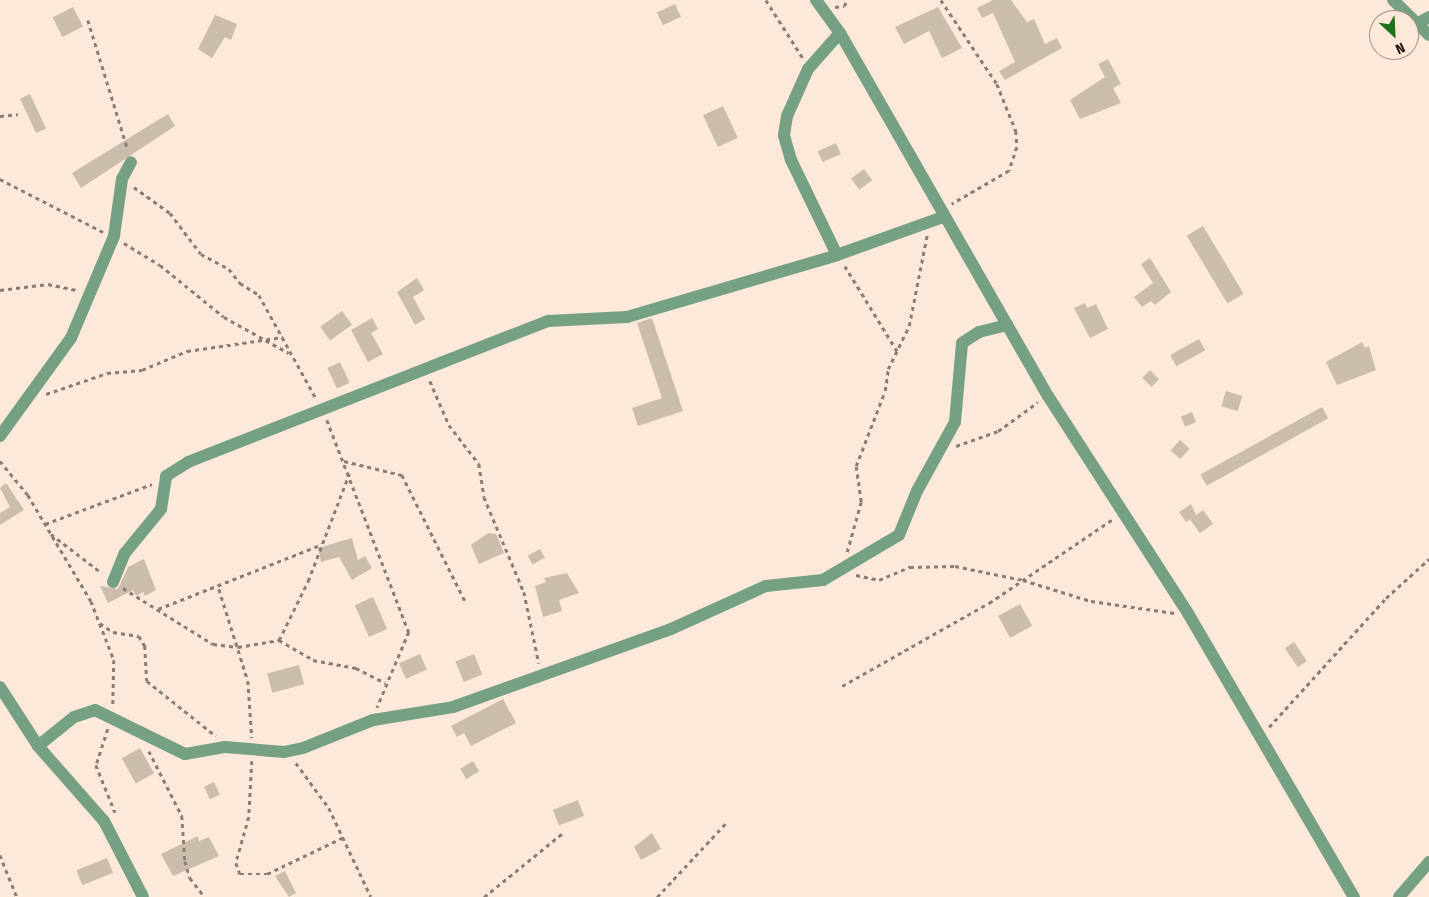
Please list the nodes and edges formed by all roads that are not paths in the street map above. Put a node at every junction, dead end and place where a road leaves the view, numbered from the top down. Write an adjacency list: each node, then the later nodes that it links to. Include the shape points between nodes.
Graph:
1 (816, 0): 5 (street)
2 (1393, 0): 3 (street)
3 (1403, 10)
4 (1419, 27): 6 (street)
5 (840, 33): 8 (street); 9 (street, via 808,69 787,116 784,135 791,160)
6 (1429, 35)
7 (131, 162): 11 (street, via 122,179 114,236 91,294 54,368)
8 (941, 213): 9 (street, via 928,223); 10 (street)
9 (837, 255): 12 (street, via 628,317 548,321 212,451 166,476 161,509 126,554)
10 (1007, 325): 14 (street, via 979,332 962,343 955,422 899,535 812,583 766,586 671,629 438,712 373,720 338,737 284,752 225,747 185,754 95,710 81,714); 17 (street, via 1048,396 1189,616)
11 (0, 436)
12 (113, 582)
13 (0, 687): 14 (street)
14 (38, 746): 16 (street, via 104,821)
15 (1429, 862): 18 (street)
16 (143, 897)
17 (1354, 897)
18 (1399, 897)

